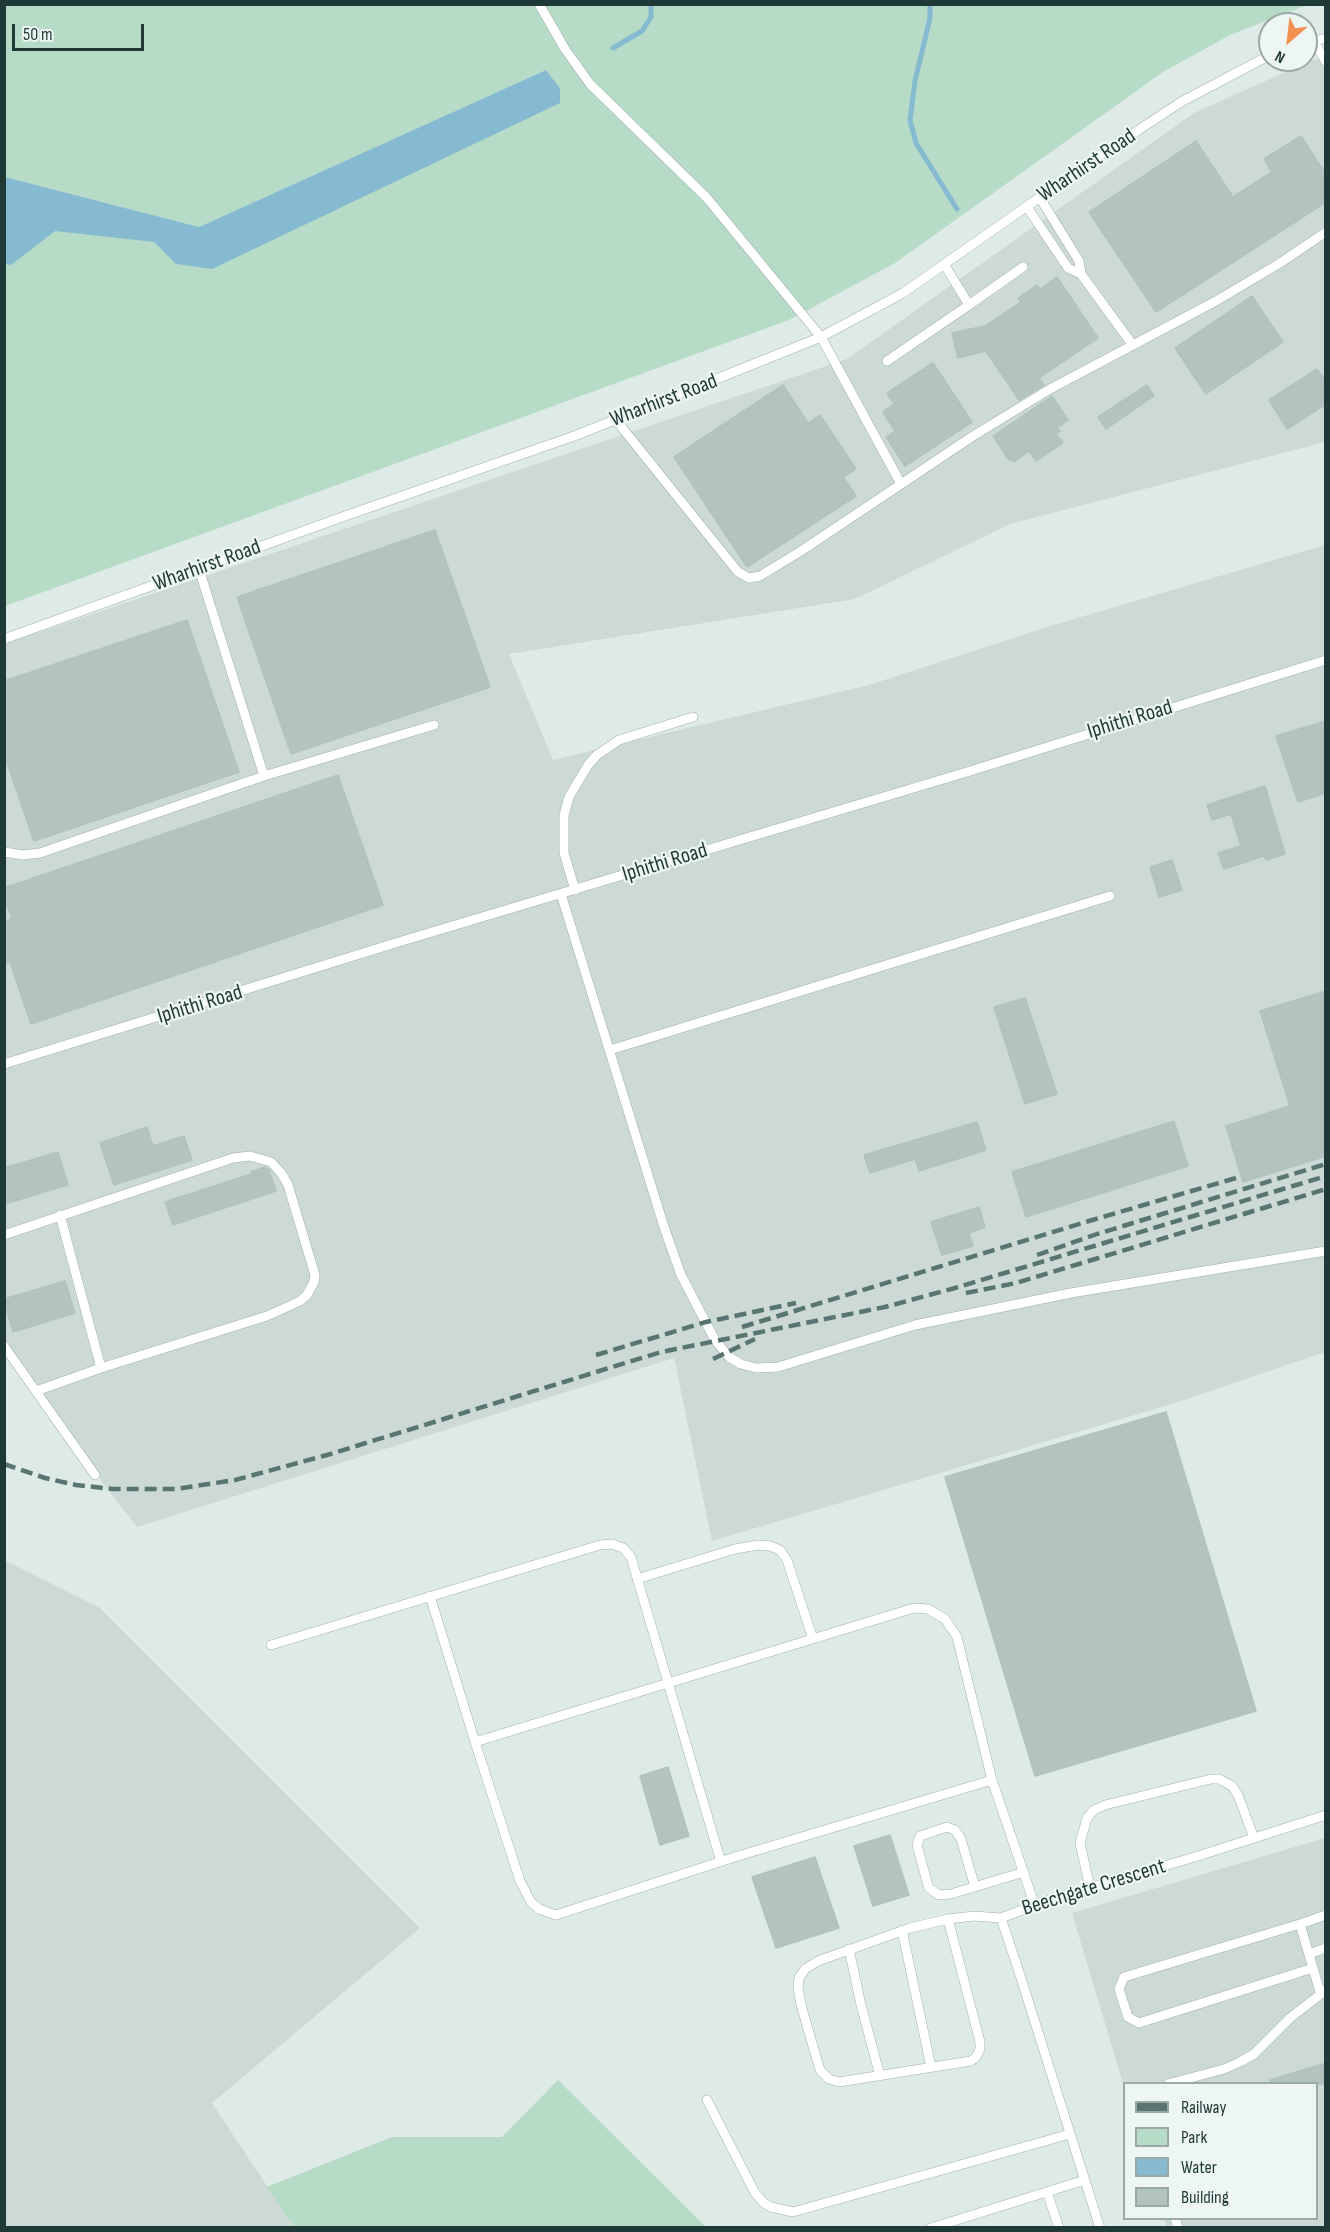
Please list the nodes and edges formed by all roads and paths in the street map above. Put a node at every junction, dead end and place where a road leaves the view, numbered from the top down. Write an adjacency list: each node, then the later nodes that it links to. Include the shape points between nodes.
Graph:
1 (539, 4): 10 (lane, via 590,84 707,198)
2 (1258, 61): 3 (lane, Wharhirst Road, via 1181,102)
3 (1040, 198): 4 (lane, Wharhirst Road); 8 (lane, via 1078,261)
4 (1027, 207): 6 (lane, Wharhirst Road); 8 (lane, via 1068,268)
5 (1326, 231): 11 (lane, via 1262,274)
6 (944, 264): 9 (lane); 10 (lane, Wharhirst Road, via 903,293)
7 (1023, 267): 9 (lane)
8 (1081, 273): 11 (lane)
9 (969, 305): 12 (lane)
10 (822, 337): 13 (lane, Wharhirst Road); 14 (lane)
11 (1132, 344): 14 (lane, via 1050,389)
12 (887, 361)
13 (615, 419): 14 (lane, via 724,557 738,573 749,578 760,576 801,551); 15 (lane, Wharhirst Road)
14 (901, 484)
15 (199, 569): 16 (lane, Wharhirst Road); 20 (lane)
16 (4, 639)
17 (1326, 660): 22 (lane, Iphithi Road)
18 (693, 717): 22 (lane, via 620,740 588,765 569,797 564,815 564,854)
19 (434, 725): 20 (lane)
20 (264, 777): 21 (lane, via 40,853)
21 (4, 852)
22 (575, 890): 23 (lane, Iphithi Road)
23 (561, 894): 25 (lane); 26 (lane, Iphithi Road)
24 (1110, 896): 25 (lane)
25 (610, 1050): 29 (lane, via 681,1275 715,1340 741,1364 778,1367 915,1324 1071,1293)
26 (4, 1065)
27 (60, 1215): 28 (lane); 31 (lane); 31 (lane, via 233,1158 261,1158 276,1166 288,1185 315,1275 307,1295 300,1301 267,1316)
28 (4, 1235)
29 (1326, 1251)
30 (4, 1346): 32 (lane)
31 (101, 1368): 32 (lane)
32 (36, 1391): 33 (lane)
33 (95, 1474)
34 (637, 1579): 35 (lane, via 631,1557 612,1544); 36 (lane, via 735,1549 770,1546 780,1550 787,1560); 38 (lane)
35 (430, 1596): 37 (lane); 39 (lane)
36 (813, 1639): 38 (lane); 40 (lane, via 914,1608 945,1619 957,1637)
37 (272, 1645)
38 (668, 1684): 39 (lane); 43 (lane)
39 (475, 1743): 43 (lane, via 520,1881 531,1902 549,1914)
40 (992, 1780): 43 (lane); 44 (lane)
41 (1326, 1815): 42 (lane, Beechgate Crescent)
42 (1254, 1838): 46 (lane, Beechgate Crescent); 46 (lane, via 1238,1795 1232,1786 1219,1779 1105,1805 1087,1818 1081,1835)
43 (721, 1862)
44 (1024, 1872): 45 (lane); 47 (lane)
45 (975, 1887): 45 (lane, via 944,1896 929,1888 917,1845 920,1836 947,1827 956,1830)
46 (1090, 1888): 47 (lane, Beechgate Crescent)
47 (1035, 1906): 49 (lane, Beechgate Crescent)
48 (1326, 1915): 51 (lane)
49 (1001, 1918): 50 (lane); 62 (lane, Beechgate Crescent)
50 (948, 1919): 52 (lane); 58 (lane, via 980,2049 971,2061)
51 (1300, 1924): 55 (lane); 56 (lane, via 1124,1977 1119,1989 1128,2017 1139,2023)
52 (902, 1930): 54 (lane); 58 (lane)
53 (1326, 1948): 55 (lane)
54 (849, 1949): 59 (lane); 59 (lane, via 805,1969 799,1978 801,2006 824,2075 839,2082)
55 (1309, 1954): 56 (lane)
56 (1313, 1968): 57 (lane)
57 (1323, 1991): 60 (lane, via 1254,2054 1224,2069)
58 (931, 2067): 59 (lane)
59 (880, 2076)
60 (1175, 2082)
61 (707, 2100): 62 (lane, via 755,2193 771,2207 793,2212)
62 (1070, 2134): 63 (lane, Beechgate Crescent)
63 (1085, 2180): 64 (lane); 67 (lane, Beechgate Crescent)
64 (1047, 2192): 65 (lane); 66 (lane)
65 (931, 2228)
66 (1059, 2228)
67 (1100, 2228)

